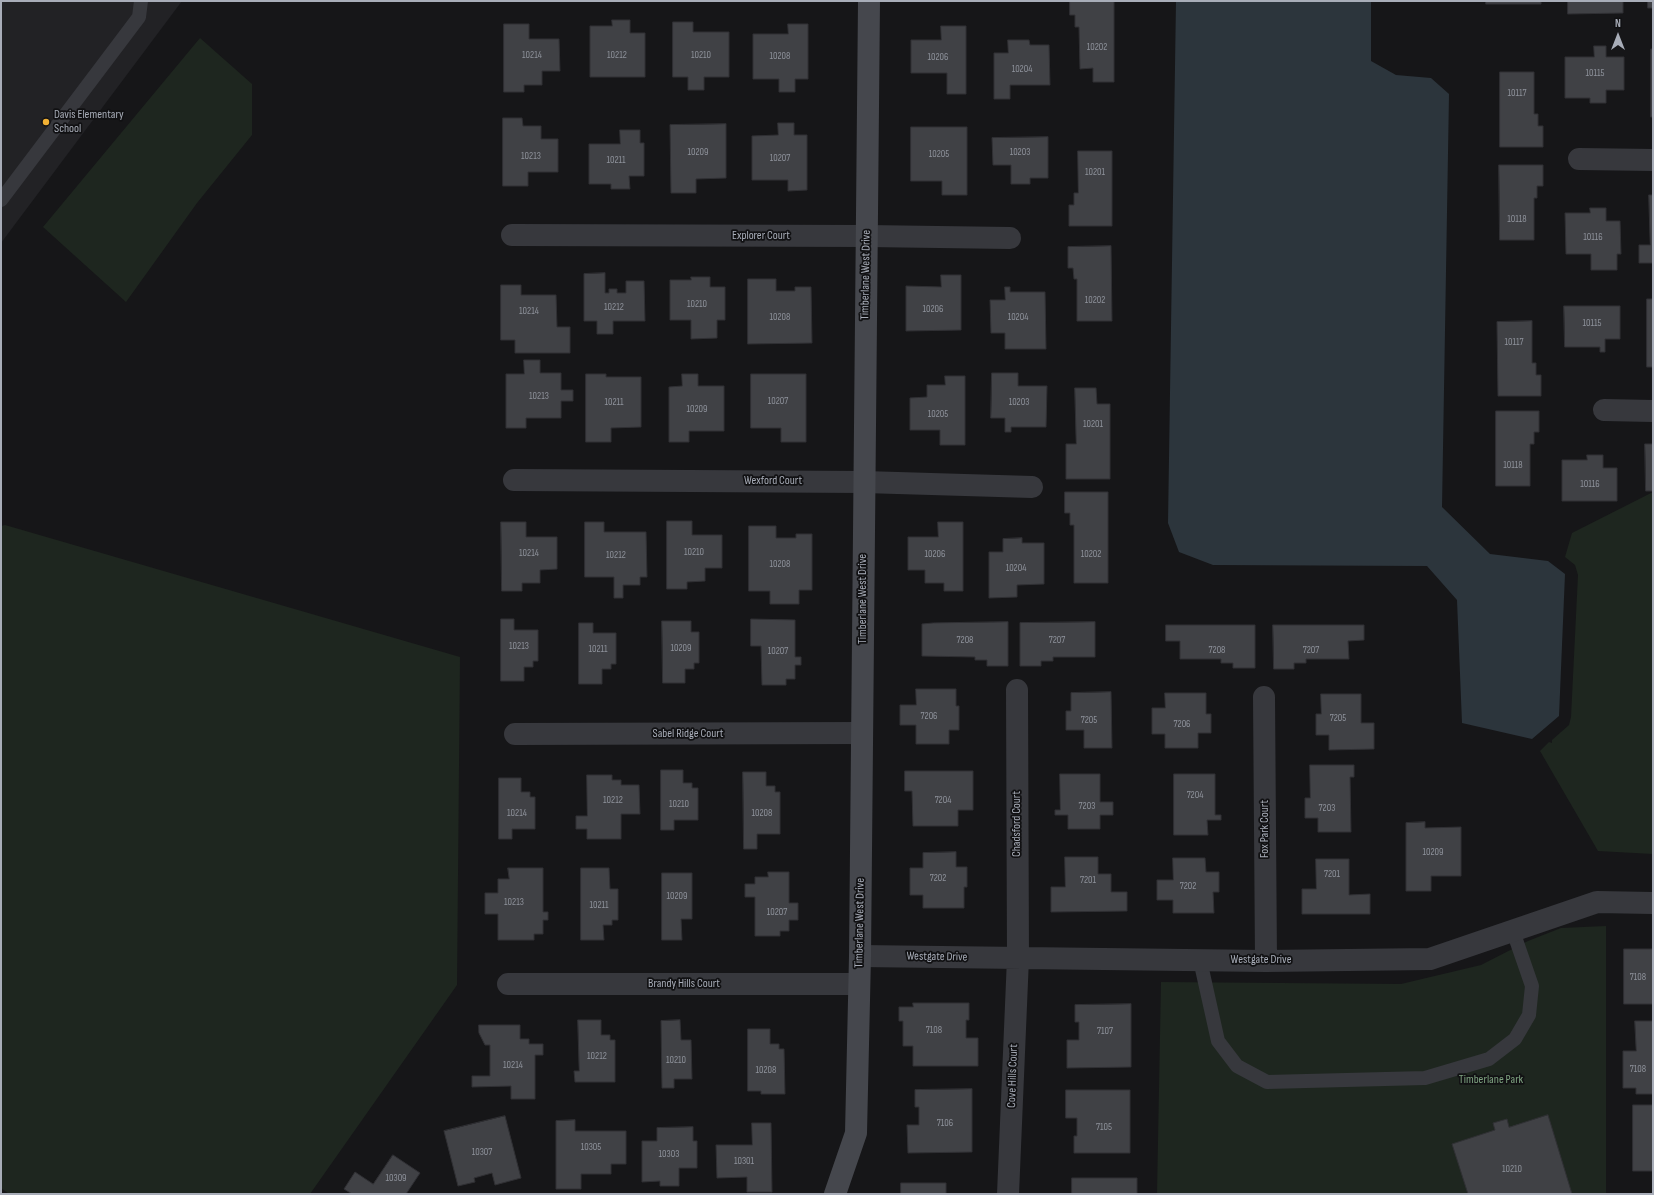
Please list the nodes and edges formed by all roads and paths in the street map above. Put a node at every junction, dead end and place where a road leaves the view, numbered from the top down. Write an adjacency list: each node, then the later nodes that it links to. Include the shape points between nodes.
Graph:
1 (141, 1): 5 (lane, via 139,17)
2 (869, 1): 7 (street, Timberlane West Drive)
3 (1578, 159): 4 (street)
4 (1653, 160)
5 (1, 200)
6 (512, 235): 7 (street, Explorer Court)
7 (867, 236): 8 (street, Explorer Court); 12 (street, Timberlane West Drive)
8 (1010, 238)
9 (1604, 410): 10 (street)
10 (1653, 411)
11 (514, 480): 12 (street, Wexford Court)
12 (864, 482): 13 (street, Wexford Court); 16 (street, Timberlane West Drive)
13 (1032, 487)
14 (1016, 690): 21 (street, Chadsford Court)
15 (1264, 697): 23 (street, Fox Park Court)
16 (862, 733): 17 (street, Sabel Ridge Court); 20 (street, Timberlane West Drive)
17 (515, 734)
18 (1653, 903): 19 (street, Westgate Drive, via 1597,902)
19 (1513, 930): 22 (lane, via 1532,986 1529,1016 1515,1039 1489,1059 1425,1078 1267,1082 1237,1066 1218,1041); 23 (street, Westgate Drive, via 1430,959)
20 (860, 956): 21 (street, Westgate Drive); 25 (street, Timberlane West Drive)
21 (1018, 958): 22 (street, Westgate Drive); 27 (street, Cove Hills Court)
22 (1200, 960): 23 (street, Westgate Drive)
23 (1266, 961)
24 (508, 984): 25 (street, Brandy Hills Court)
25 (859, 984): 26 (street, Timberlane West Drive, via 856,1133)
26 (835, 1194)
27 (1008, 1194)

